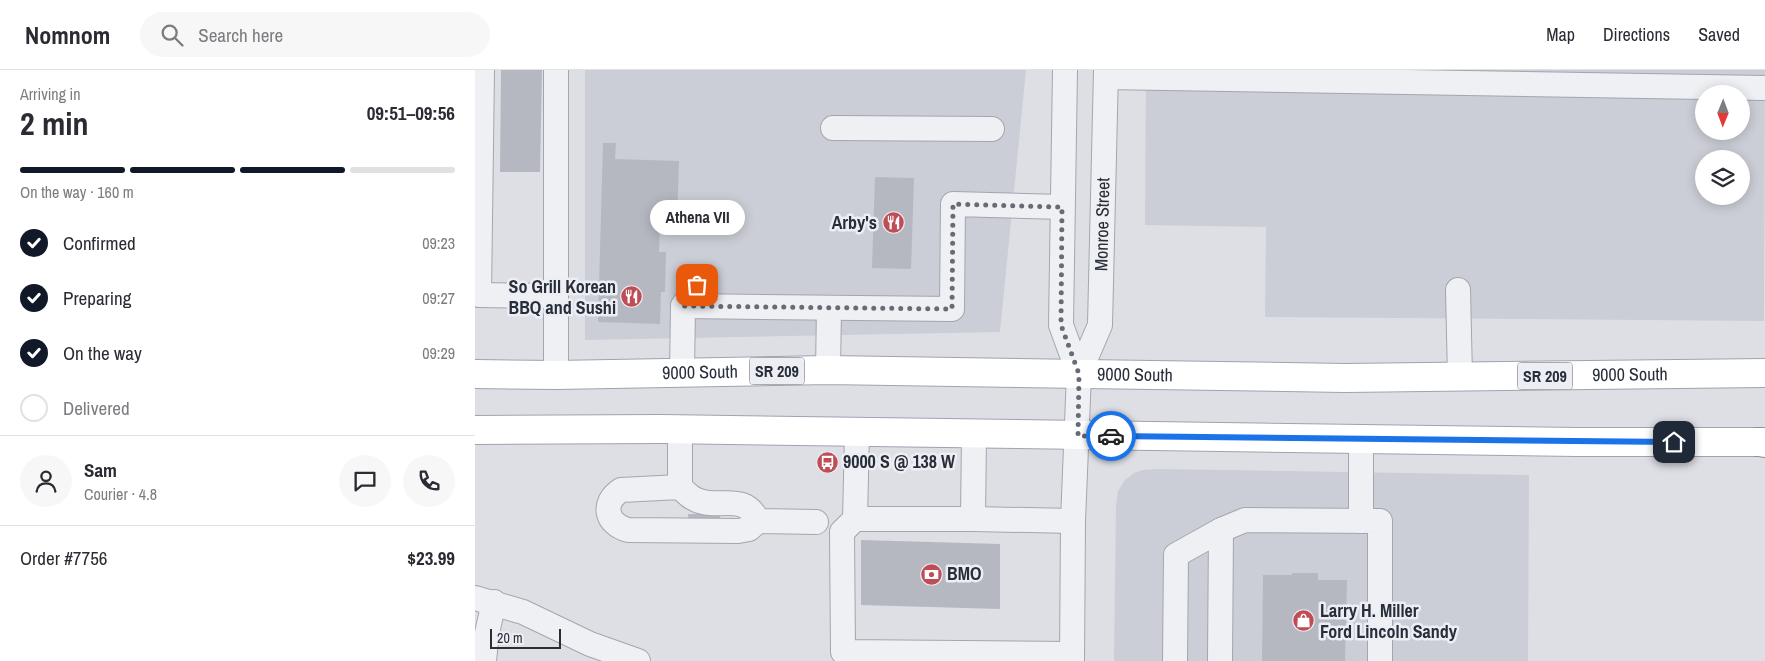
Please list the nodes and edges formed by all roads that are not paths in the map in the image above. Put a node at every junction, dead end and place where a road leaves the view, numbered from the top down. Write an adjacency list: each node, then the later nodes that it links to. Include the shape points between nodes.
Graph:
1 (482, 70): 12 (street, via 479,295)
2 (556, 70): 12 (street)
3 (1065, 70): 9 (street, Monroe Street)
4 (1106, 73): 5 (street); 19 (street, Monroe Street, via 1100,325)
5 (1166, 74): 6 (street)
6 (1765, 88)
7 (833, 128): 8 (street)
8 (992, 129)
9 (1062, 207): 14 (street, via 953,204 952,309); 19 (street, Monroe Street, via 1061,325)
10 (697, 285): 13 (street)
11 (1458, 290): 21 (street)
12 (555, 296): 20 (street)
13 (683, 306): 14 (street); 17 (street)
14 (829, 308): 15 (street)
15 (828, 370): 17 (main road, 9000 South / SR 209); 19 (main road, 9000 South / SR 209)
16 (1765, 372): 21 (main road, 9000 South / SR 209)
17 (682, 373): 20 (main road, 9000 South / SR 209)
18 (475, 374): 20 (main road, 9000 South / SR 209)
19 (1079, 374): 21 (main road, 9000 South / SR 209); 26 (street, Monroe Street)
20 (556, 375)
21 (1460, 378)
22 (475, 430): 23 (main road)
23 (680, 430): 24 (main road); 29 (street)
24 (857, 433): 25 (main road); 30 (street)
25 (974, 435): 26 (main road); 31 (street)
26 (1078, 436): 27 (main road); 33 (street, Monroe Street)
27 (1361, 439): 28 (main road); 34 (street)
28 (1763, 442)
29 (680, 487): 32 (street, via 690,497 704,502 746,506); 32 (street, via 621,490 610,501 610,516 614,523 628,530 737,531 749,529)
30 (855, 519): 31 (street); 38 (street, via 842,532 843,652)
31 (973, 519): 33 (street)
32 (758, 521): 35 (street)
33 (1073, 521): 38 (street, Monroe Street)
34 (1361, 521): 36 (street, via 1245,520); 43 (street, via 1380,521)
35 (816, 522)
36 (1221, 530): 41 (street, via 1176,555); 42 (street)
37 (484, 600): 39 (street, via 487,633); 40 (street, via 523,612 590,644)
38 (1072, 658)
39 (484, 661)
40 (638, 661)
41 (1175, 661)
42 (1220, 661)
43 (1380, 661)

